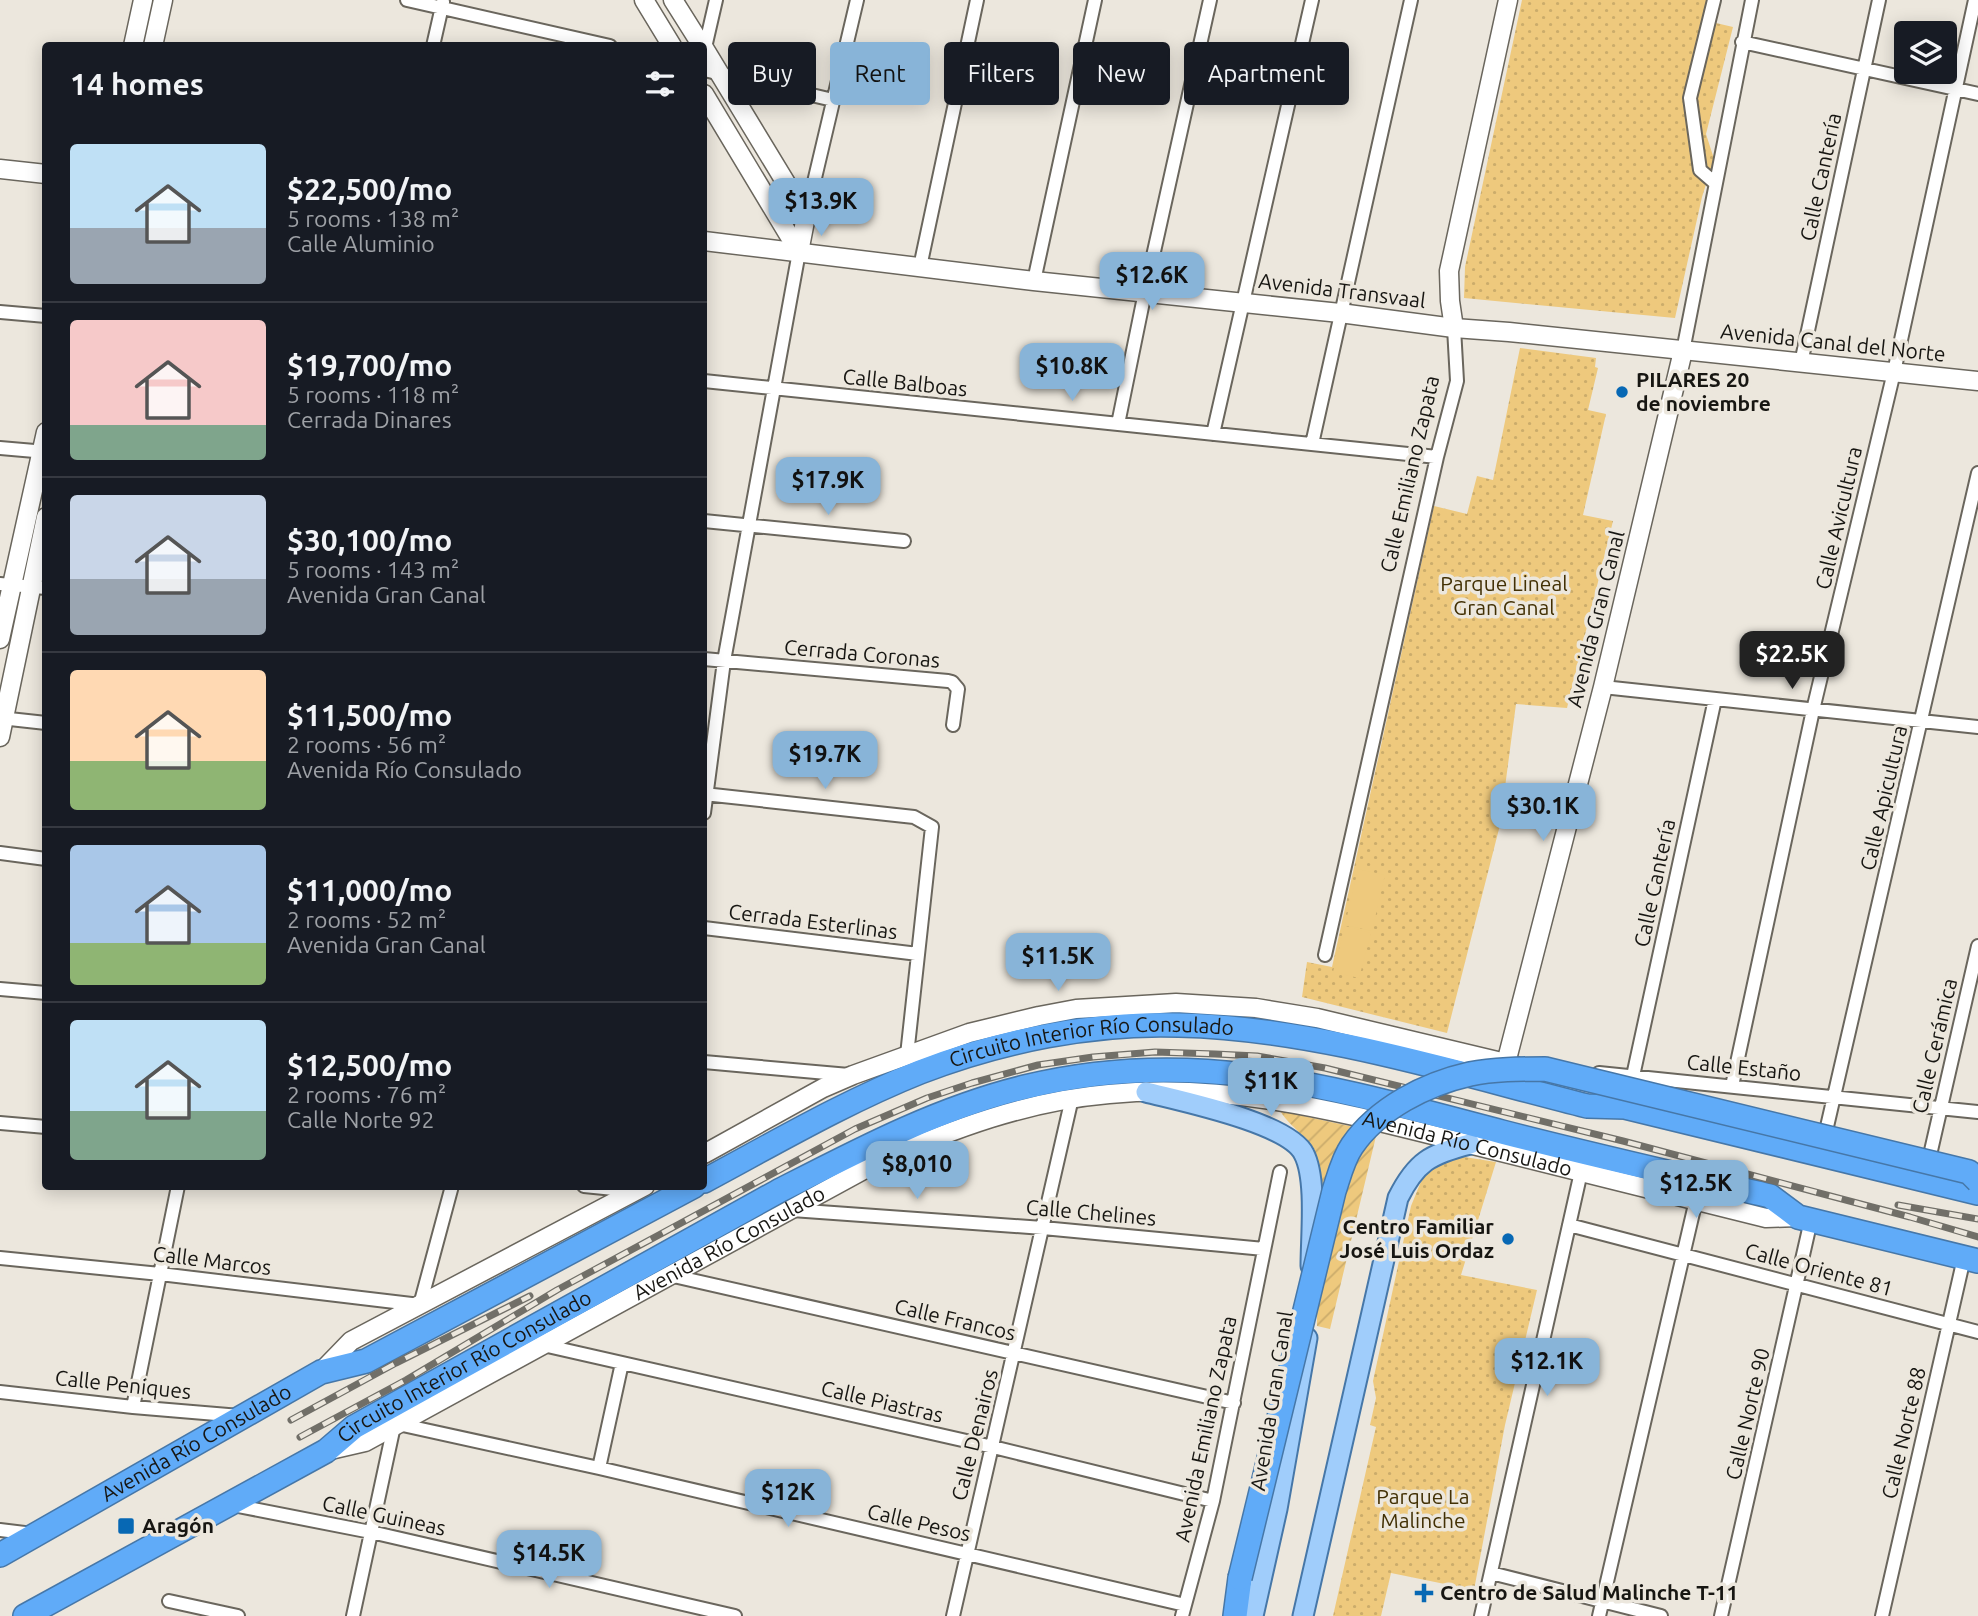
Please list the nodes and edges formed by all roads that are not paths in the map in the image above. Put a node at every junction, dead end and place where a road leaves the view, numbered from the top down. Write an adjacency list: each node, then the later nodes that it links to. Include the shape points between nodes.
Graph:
1 (143, 0): 19 (main road)
2 (163, 0): 20 (main road)
3 (407, 0): 18 (street)
4 (644, 0): 23 (main road)
5 (673, 0): 24 (main road)
6 (716, 0): 25 (street)
7 (857, 0): 26 (street)
8 (977, 0): 41 (street)
9 (1095, 0): 42 (street)
10 (1210, 0): 43 (street)
11 (1312, 0): 44 (street)
12 (1411, 0): 46 (street)
13 (1508, 0): 48 (main road, Calle Emiliano Zapata, via 1449,271)
14 (1714, 0): 37 (street, via 1690,98 1700,170)
15 (1752, 0): 27 (street, Avenida Gran Canal)
16 (1879, 0): 28 (street, Calle Cantería)
17 (1975, 0): 30 (street, Calle Avicultura)
18 (443, 4): 21 (street); 22 (street)
19 (134, 42)
20 (154, 42)
21 (434, 42)
22 (594, 42)
23 (670, 42)
24 (698, 42)
25 (705, 42)
26 (847, 42)
27 (1742, 42): 28 (street); 37 (street, Avenida Gran Canal)
28 (1863, 69): 30 (street); 50 (street, Calle Cantería)
29 (712, 73): 33 (street); 38 (main road)
30 (1955, 89): 31 (street); 51 (street, Calle Avicultura)
31 (1978, 94)
32 (707, 99): 40 (main road)
33 (830, 99)
34 (832, 105): 38 (street)
35 (0, 169): 36 (main road)
36 (42, 174)
37 (1715, 183): 49 (street, Avenida Gran Canal)
38 (806, 216): 40 (main road)
39 (707, 241): 40 (main road, Avenida Transvaal)
40 (799, 252): 41 (main road, Avenida Transvaal); 54 (street)
41 (920, 267): 42 (main road, Avenida Transvaal)
42 (1034, 281): 43 (main road, Avenida Transvaal)
43 (1145, 292): 44 (main road, Avenida Transvaal); 55 (street)
44 (1244, 302): 46 (main road, Avenida Transvaal); 56 (street)
45 (0, 312): 47 (street)
46 (1340, 313): 48 (main road, Avenida Transvaal); 57 (street)
47 (42, 316)
48 (1454, 328): 49 (main road, Avenida Transvaal); 61 (street, Calle Emiliano Zapata, via 1457,380)
49 (1683, 351): 50 (main road, Avenida Canal del Norte); 72 (main road, Avenida Gran Canal)
50 (1801, 363): 51 (main road, Avenida Canal del Norte)
51 (1894, 372): 52 (main road, Avenida Canal del Norte); 74 (street, Calle Avicultura)
52 (1978, 380)
53 (707, 382): 54 (street, Calle Balboas)
54 (774, 389): 55 (street, Calle Balboas); 64 (street)
55 (1118, 424): 56 (street, Calle Balboas)
56 (1213, 434): 57 (street, Calle Balboas)
57 (1312, 444): 61 (street, Calle Balboas)
58 (0, 448): 59 (street)
59 (42, 452)
60 (42, 456): 67 (main road)
61 (1437, 457): 88 (street, Calle Emiliano Zapata)
62 (1978, 473): 76 (street, Calle Apicultura)
63 (707, 521): 64 (street)
64 (748, 526): 65 (street); 71 (street)
65 (904, 541)
66 (42, 552): 68 (main road)
67 (6, 584): 68 (street); 69 (main road)
68 (38, 587): 75 (main road)
69 (0, 639)
70 (707, 659): 71 (street, Cerrada Coronas)
71 (724, 661): 78 (street, Cerrada Coronas, via 952,682 958,690); 81 (street)
72 (1603, 687): 73 (street); 95 (main road, Avenida Gran Canal)
73 (1715, 699): 74 (street); 97 (street, Calle Cantería)
74 (1813, 710): 76 (street); 98 (street, Calle Avicultura)
75 (2, 718): 77 (street); 80 (main road)
76 (1922, 721): 79 (street); 100 (street, Calle Apicultura)
77 (42, 723)
78 (953, 725)
79 (1978, 727)
80 (0, 737)
81 (707, 780)
82 (707, 794): 87 (street, via 915,817 932,827)
83 (0, 853): 84 (street)
84 (42, 858)
85 (707, 928): 87 (street, Cerrada Esterlinas)
86 (1978, 946): 104 (street, Calle Cerámica)
87 (918, 954): 92 (street)
88 (1325, 956)
89 (0, 989): 90 (street)
90 (42, 993)
91 (1374, 1043): 92 (main road, via 1317,1018 1221,1004 1138,1004 1039,1016 969,1033); 93 (highway, Circuito Interior Río Consulado); 115 (highway, Circuito Interior Río Consulado, via 1179,1025 1052,1036 962,1058 885,1087)
92 (907, 1055): 96 (main road)
93 (1443, 1059): 95 (main road); 103 (highway, Circuito Interior Río Consulado, via 1587,1106)
94 (707, 1062): 96 (street)
95 (1506, 1063): 97 (street, Calle Estaño); 103 (main road, via 1590,1086)
96 (853, 1075): 111 (main road)
97 (1633, 1076): 98 (street, Calle Estaño)
98 (1732, 1086): 100 (street, Calle Estaño)
99 (1146, 1092): 101 (main road, Avenida Río Consulado); 102 (main road, Avenida Río Consulado, via 1188,1090); 166 (main road, Avenida Gran Canal, via 1279,1132 1304,1152 1310,1173 1311,1306 1277,1509)
100 (1834, 1097): 104 (street, Calle Estaño); 109 (street, Calle Apicultura)
101 (1072, 1098): 123 (main road, Avenida Río Consulado, via 1017,1109 925,1141); 126 (street, Calle Denairos)
102 (1359, 1107): 107 (highway, Circuito Interior Río Consulado); 147 (highway, Circuito Interior Río Consulado, via 1289,1080 1186,1069 1071,1077 978,1100 902,1131 778,1192 354,1427)
103 (1625, 1107): 121 (highway)
104 (1940, 1108): 105 (street, Calle Estaño); 112 (street, Calle Cerámica)
105 (1978, 1112)
106 (0, 1123): 108 (street)
107 (1427, 1123): 110 (main road, Avenida Río Consulado); 124 (highway, Circuito Interior Río Consulado, via 1585,1153 1770,1196)
108 (42, 1127)
109 (1826, 1131)
110 (1470, 1144): 114 (main road, Avenida Río Consulado); 167 (main road, via 1431,1156 1419,1165 1398,1198)
111 (707, 1152)
112 (1930, 1155)
113 (1280, 1172): 127 (street, Avenida Emiliano Zapata)
114 (1581, 1172): 122 (main road, Avenida Río Consulado); 125 (street)
115 (707, 1179)
116 (1978, 1181): 165 (highway, bridge, via 1969,1172 1545,1069 1470,1074 1407,1098 1382,1114 1352,1147 1331,1201 1240,1578)
117 (177, 1190): 131 (street)
118 (451, 1190): 134 (street)
119 (636, 1190): 134 (main road, Avenida Río Consulado)
120 (687, 1190): 140 (highway, via 366,1361)
121 (1978, 1193)
122 (1696, 1200): 124 (main road, Avenida Río Consulado, via 1766,1218); 128 (street)
123 (788, 1209): 126 (street, Calle Chelines); 132 (main road, Avenida Río Consulado)
124 (1804, 1218): 130 (highway, Avenida Río Consulado); 133 (street, Calle Norte 90)
125 (1569, 1225): 128 (street, Calle Oriente 81); 156 (street)
126 (1043, 1228): 127 (street, Calle Chelines); 138 (street, Calle Denairos)
127 (1264, 1250): 142 (street, Avenida Emiliano Zapata)
128 (1684, 1254): 133 (street, Calle Oriente 81); 158 (street)
129 (0, 1258): 131 (street, Calle Marcos)
130 (1971, 1260): 135 (street, Calle Norte 88)
131 (160, 1274): 134 (street, Calle Marcos); 143 (street)
132 (668, 1275): 137 (main road, Avenida Río Consulado); 138 (street, Calle Francos)
133 (1798, 1283): 135 (street, Calle Oriente 81); 171 (street, Calle Norte 90)
134 (420, 1305): 140 (main road, Avenida Río Consulado, via 351,1341)
135 (1948, 1324): 136 (street, Calle Oriente 81); 172 (street, Calle Norte 88)
136 (1978, 1332)
137 (543, 1345): 139 (street, Calle Piastras); 145 (main road, Avenida Río Consulado)
138 (1015, 1353): 142 (street, Calle Francos); 146 (street, Calle Denairos)
139 (622, 1363): 146 (street, Calle Piastras); 148 (street)
140 (321, 1372): 144 (highway, Avenida Río Consulado)
141 (0, 1392): 143 (street, Calle Peniques)
142 (1234, 1403): 149 (street, Avenida Emiliano Zapata)
143 (133, 1407): 144 (street, Calle Peniques)
144 (242, 1416): 153 (highway, Avenida Río Consulado)
145 (396, 1425): 147 (main road, Avenida Río Consulado, via 365,1442); 148 (street, Calle Pesos); 152 (street)
146 (993, 1447): 149 (street, Calle Piastras); 154 (street, Calle Denairos)
147 (327, 1451): 150 (highway, Avenida Río Consulado)
148 (599, 1468): 154 (street, Calle Pesos)
149 (1213, 1501): 159 (street, Avenida Emiliano Zapata)
150 (228, 1504): 152 (street, Calle Guineas); 160 (highway, Avenida Río Consulado)
151 (0, 1530): 153 (street)
152 (371, 1532): 162 (street); 163 (street, Calle Guineas)
153 (37, 1534): 155 (highway, Avenida Río Consulado)
154 (966, 1553): 159 (street, Calle Pesos); 164 (street, Calle Denairos)
155 (0, 1555)
156 (1491, 1573): 158 (street); 168 (street)
157 (170, 1601): 161 (street)
158 (1602, 1601): 169 (street); 170 (street)
159 (1184, 1611)
160 (25, 1616)
161 (239, 1616)
162 (353, 1616)
163 (735, 1616)
164 (953, 1616)
165 (1235, 1616)
166 (1253, 1616)
167 (1303, 1616)
168 (1481, 1616)
169 (1599, 1616)
170 (1661, 1616)
171 (1721, 1616)
172 (1882, 1616)

